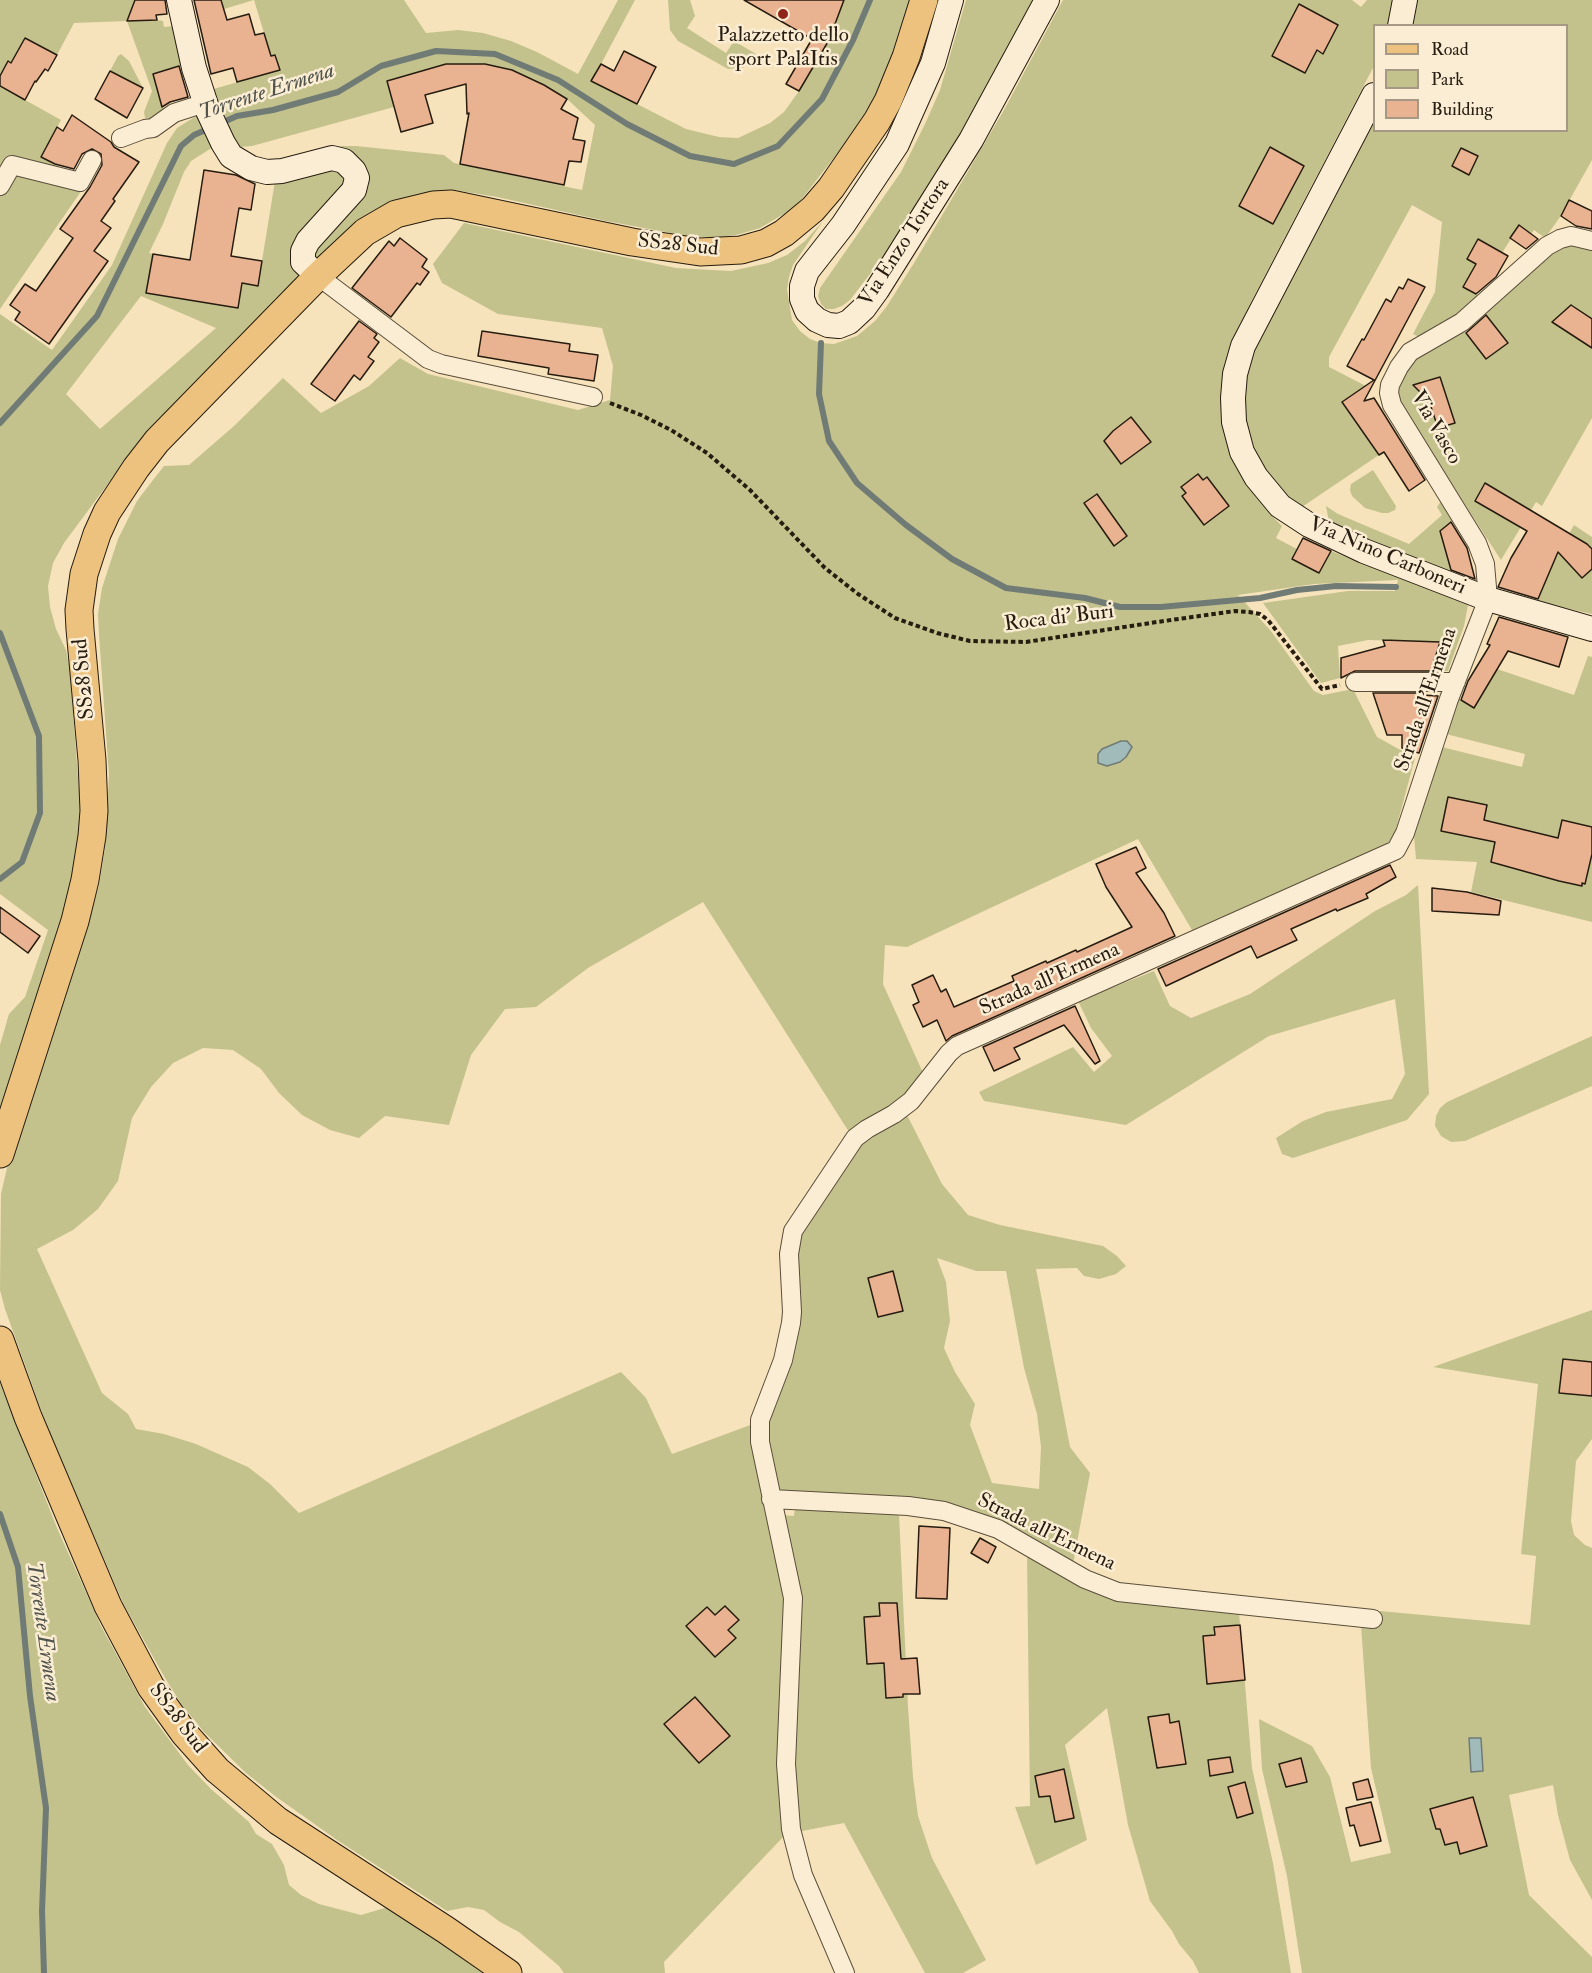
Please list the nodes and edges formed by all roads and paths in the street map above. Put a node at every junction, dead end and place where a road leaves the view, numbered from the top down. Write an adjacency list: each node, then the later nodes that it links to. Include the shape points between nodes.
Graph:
1 (179, 0): 8 (main road, via 192,63)
2 (924, 0): 13 (main road, SS28 Sud, via 898,78 864,142 813,209 766,243 727,252 688,252 469,207 433,205 380,222)
3 (951, 0): 4 (main road, Via Enzo Tortora, via 933,63 897,144 807,271 802,299 807,311 828,325 849,322 877,290 971,140)
4 (1047, 0)
5 (1405, 0): 6 (main road)
6 (1400, 24)
7 (1373, 97): 15 (main road, Via Nino Carboneri, via 1243,346 1233,390 1236,430 1251,468 1286,512 1364,551)
8 (207, 107): 9 (street, via 174,113 153,128); 13 (main road, via 231,156 251,168 282,171 332,158 344,161 354,171 354,190 303,251 303,261)
9 (121, 138)
10 (92, 160): 11 (street, via 80,182 12,165)
11 (0, 186)
12 (1592, 241): 15 (street, Via Vasco, via 1571,236 1548,246 1462,322 1410,352 1390,385 1392,405 1478,543 1485,564)
13 (318, 276): 14 (street, via 428,359); 19 (main road, SS28 Sud, via 150,450 118,493 90,552 80,610 93,786 88,860 72,932)
14 (593, 397): 17 (path, Roca di' Buri, via 641,415 707,453 750,490 825,568 895,618 970,641 1026,642 1249,612 1268,620 1322,689)
15 (1488, 599): 16 (main road, Via Nino Carboneri); 18 (street, Strada all'Ermena)
16 (1592, 629)
17 (1355, 682): 18 (street)
18 (1455, 682): 21 (street, Strada all'Ermena, via 1406,833 1396,850 957,1046 912,1101 855,1138 790,1238 791,1323 760,1431)
19 (0, 1154)
20 (0, 1340): 23 (main road, SS28 Sud, via 28,1417 108,1606 146,1679 184,1733 217,1770 278,1821)
21 (771, 1499): 22 (street, Strada all'Ermena, via 944,1511 1004,1532 1085,1579 1118,1592); 24 (street, Strada all'Ermena, via 793,1598 786,1755 790,1829 802,1875)
22 (1373, 1619)
23 (508, 1973)
24 (845, 1973)

